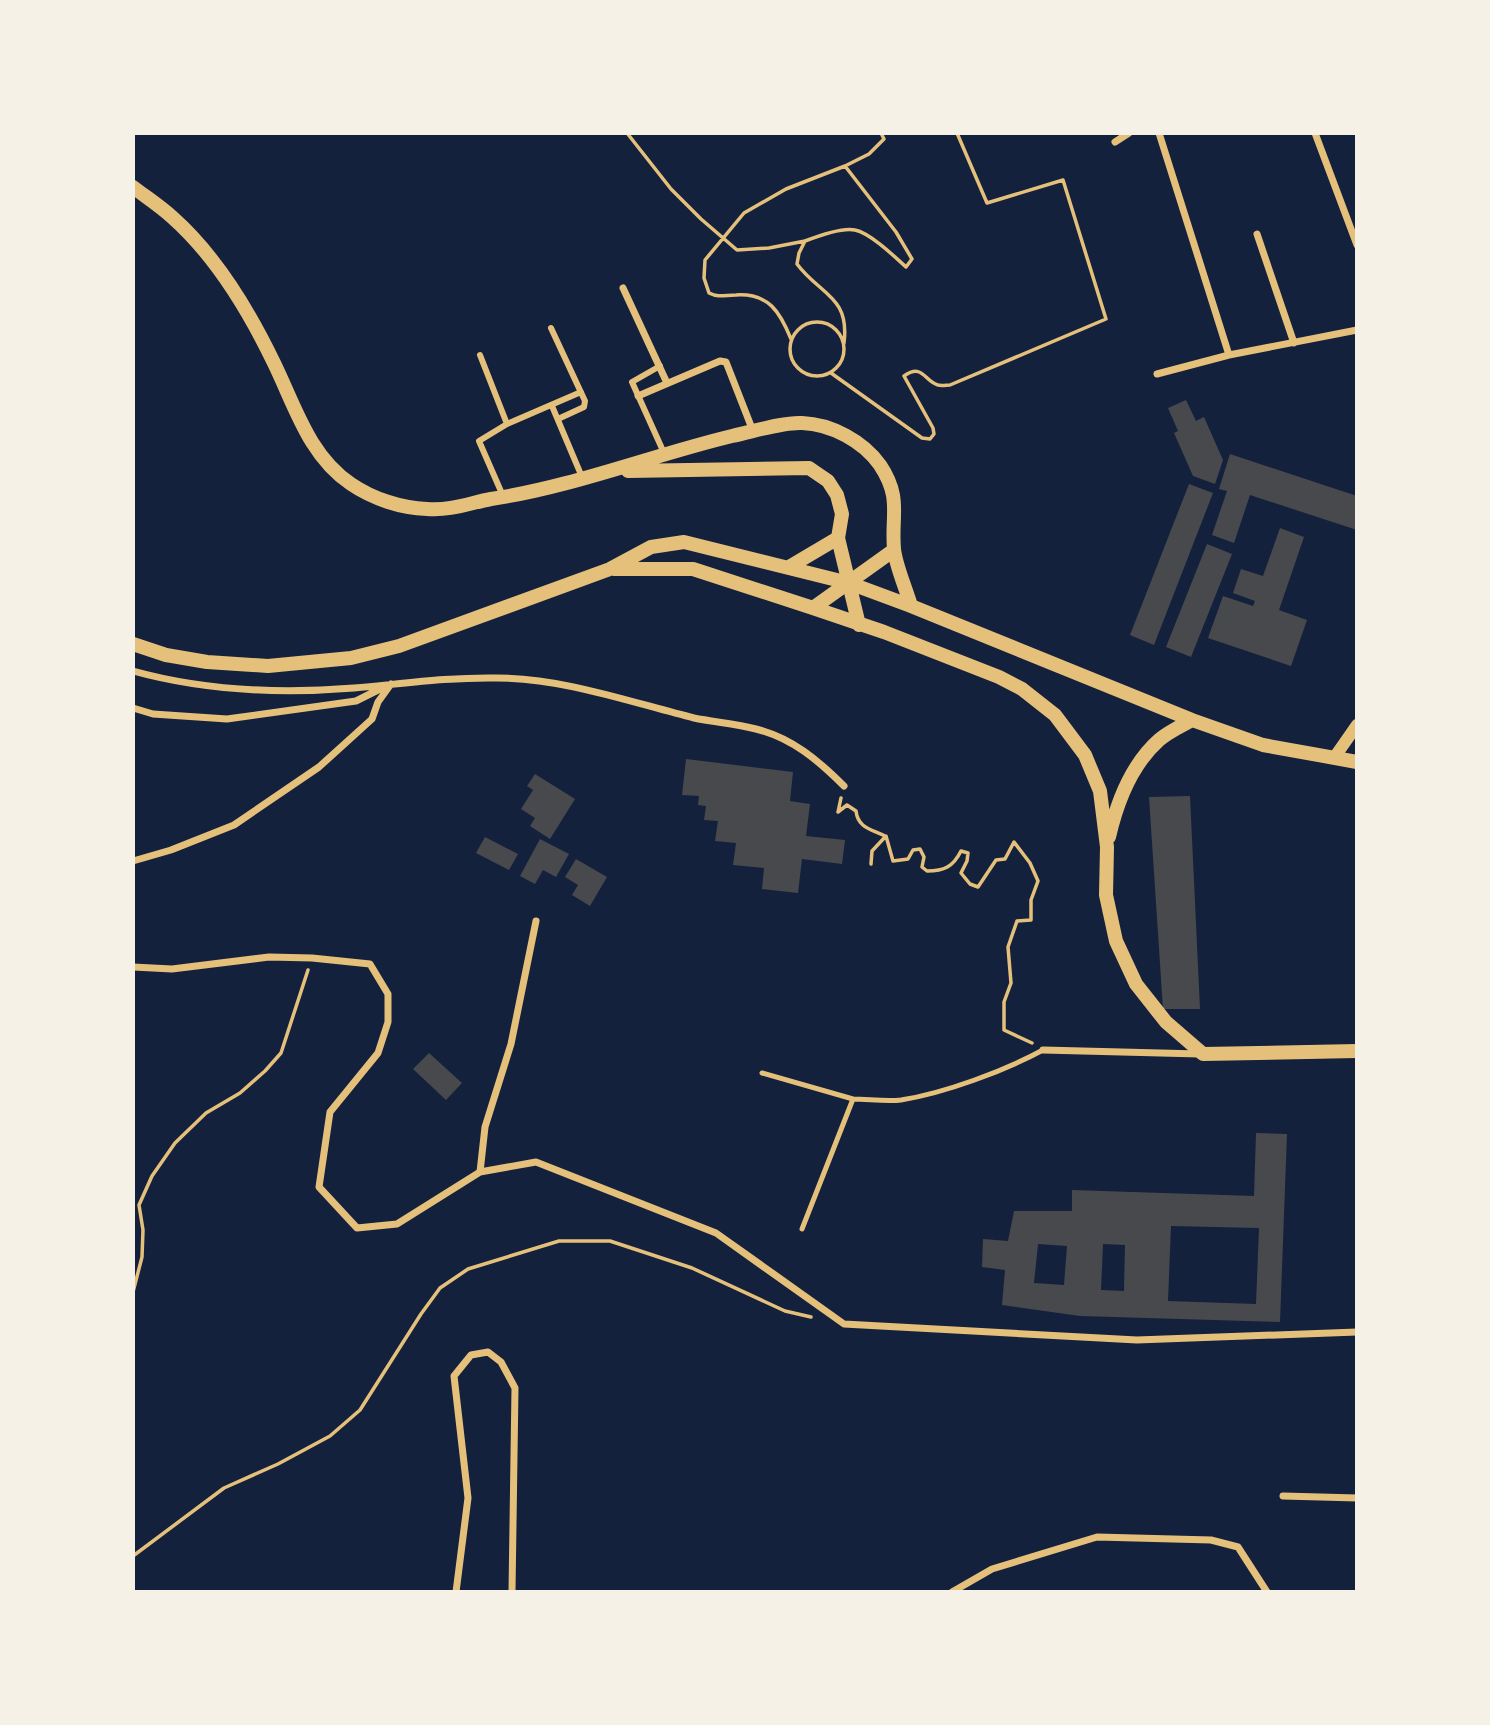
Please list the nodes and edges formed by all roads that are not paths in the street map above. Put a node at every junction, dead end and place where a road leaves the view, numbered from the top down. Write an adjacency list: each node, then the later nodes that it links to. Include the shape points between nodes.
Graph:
1 (1129, 133): 4 (street)
2 (1159, 133): 13 (street)
3 (1315, 133): 7 (street)
4 (1115, 142)
5 (133, 187): 26 (main road, via 172,216 206,252 274,362 318,454 351,484 389,502 430,510)
6 (1257, 234): 11 (street)
7 (1357, 245)
8 (624, 288): 14 (street)
9 (551, 328): 17 (street)
10 (1357, 330): 11 (street)
11 (1294, 342): 13 (street)
12 (480, 355): 21 (street)
13 (1228, 355): 15 (street)
14 (660, 366): 16 (street); 18 (street, via 632,382)
15 (1157, 374)
16 (667, 383): 18 (street); 22 (street, via 726,362)
17 (581, 392): 19 (street); 20 (street, via 586,404)
18 (638, 396): 23 (street)
19 (552, 405): 20 (street); 21 (street)
20 (558, 419): 25 (street)
21 (507, 424): 26 (street, via 479,441)
22 (753, 431): 23 (main road); 28 (main road, via 801,423 836,430 867,449 891,486 896,506)
23 (665, 455): 24 (main road)
24 (602, 472): 25 (main road); 27 (main road, via 809,468 828,481 837,495 842,514)
25 (582, 477): 26 (main road)
26 (504, 498)
27 (838, 538): 29 (main road); 31 (main road)
28 (894, 550): 31 (main road); 32 (main road)
29 (789, 567): 30 (main road, via 684,542 651,547); 31 (main road)
30 (610, 569): 33 (main road, via 692,569); 35 (main road, via 400,646 351,658 268,666 207,662)
31 (849, 583): 32 (main road); 33 (main road); 34 (main road)
32 (911, 606): 39 (main road)
33 (813, 608): 34 (main road)
34 (859, 625): 44 (main road, via 999,677 1055,715 1085,755 1100,791)
35 (133, 644)
36 (133, 671): 37 (street, via 228,689)
37 (391, 684): 38 (street, via 356,701 227,719 153,715); 43 (street, via 499,677 542,682 757,729 786,739 819,760); 45 (street, via 372,719 309,774 234,825)
38 (133, 708)
39 (1192, 720): 41 (main road, via 1263,744); 44 (main road, via 1159,740 1134,771 1116,808)
40 (1357, 725): 41 (street)
41 (1335, 758): 42 (main road)
42 (1357, 762)
43 (844, 786)
44 (1107, 847): 50 (main road, via 1106,895 1116,941 1136,984 1166,1022)
45 (133, 861)
46 (536, 921): 53 (street, via 510,1044 485,1128)
47 (133, 967): 53 (street, via 173,969 269,957 370,964 388,994 388,1022 378,1054 330,1112 319,1187 357,1228 397,1224)
48 (1043, 1050): 50 (street); 52 (lane, via 947,1088 900,1100)
49 (1357, 1051): 50 (main road)
50 (1203, 1054)
51 (762, 1073): 52 (lane)
52 (853, 1099): 54 (lane)
53 (480, 1172): 55 (street, via 536,1162 716,1233 844,1324 1137,1340)
54 (802, 1229)
55 (1357, 1332)
56 (1283, 1496): 57 (street)
57 (1357, 1498)
58 (456, 1592): 59 (street, via 468,1498 454,1377 471,1355 488,1352 501,1362 515,1388)
59 (512, 1592)
60 (952, 1592): 61 (street, via 992,1569 1097,1537 1211,1540 1238,1547)
61 (1267, 1592)

